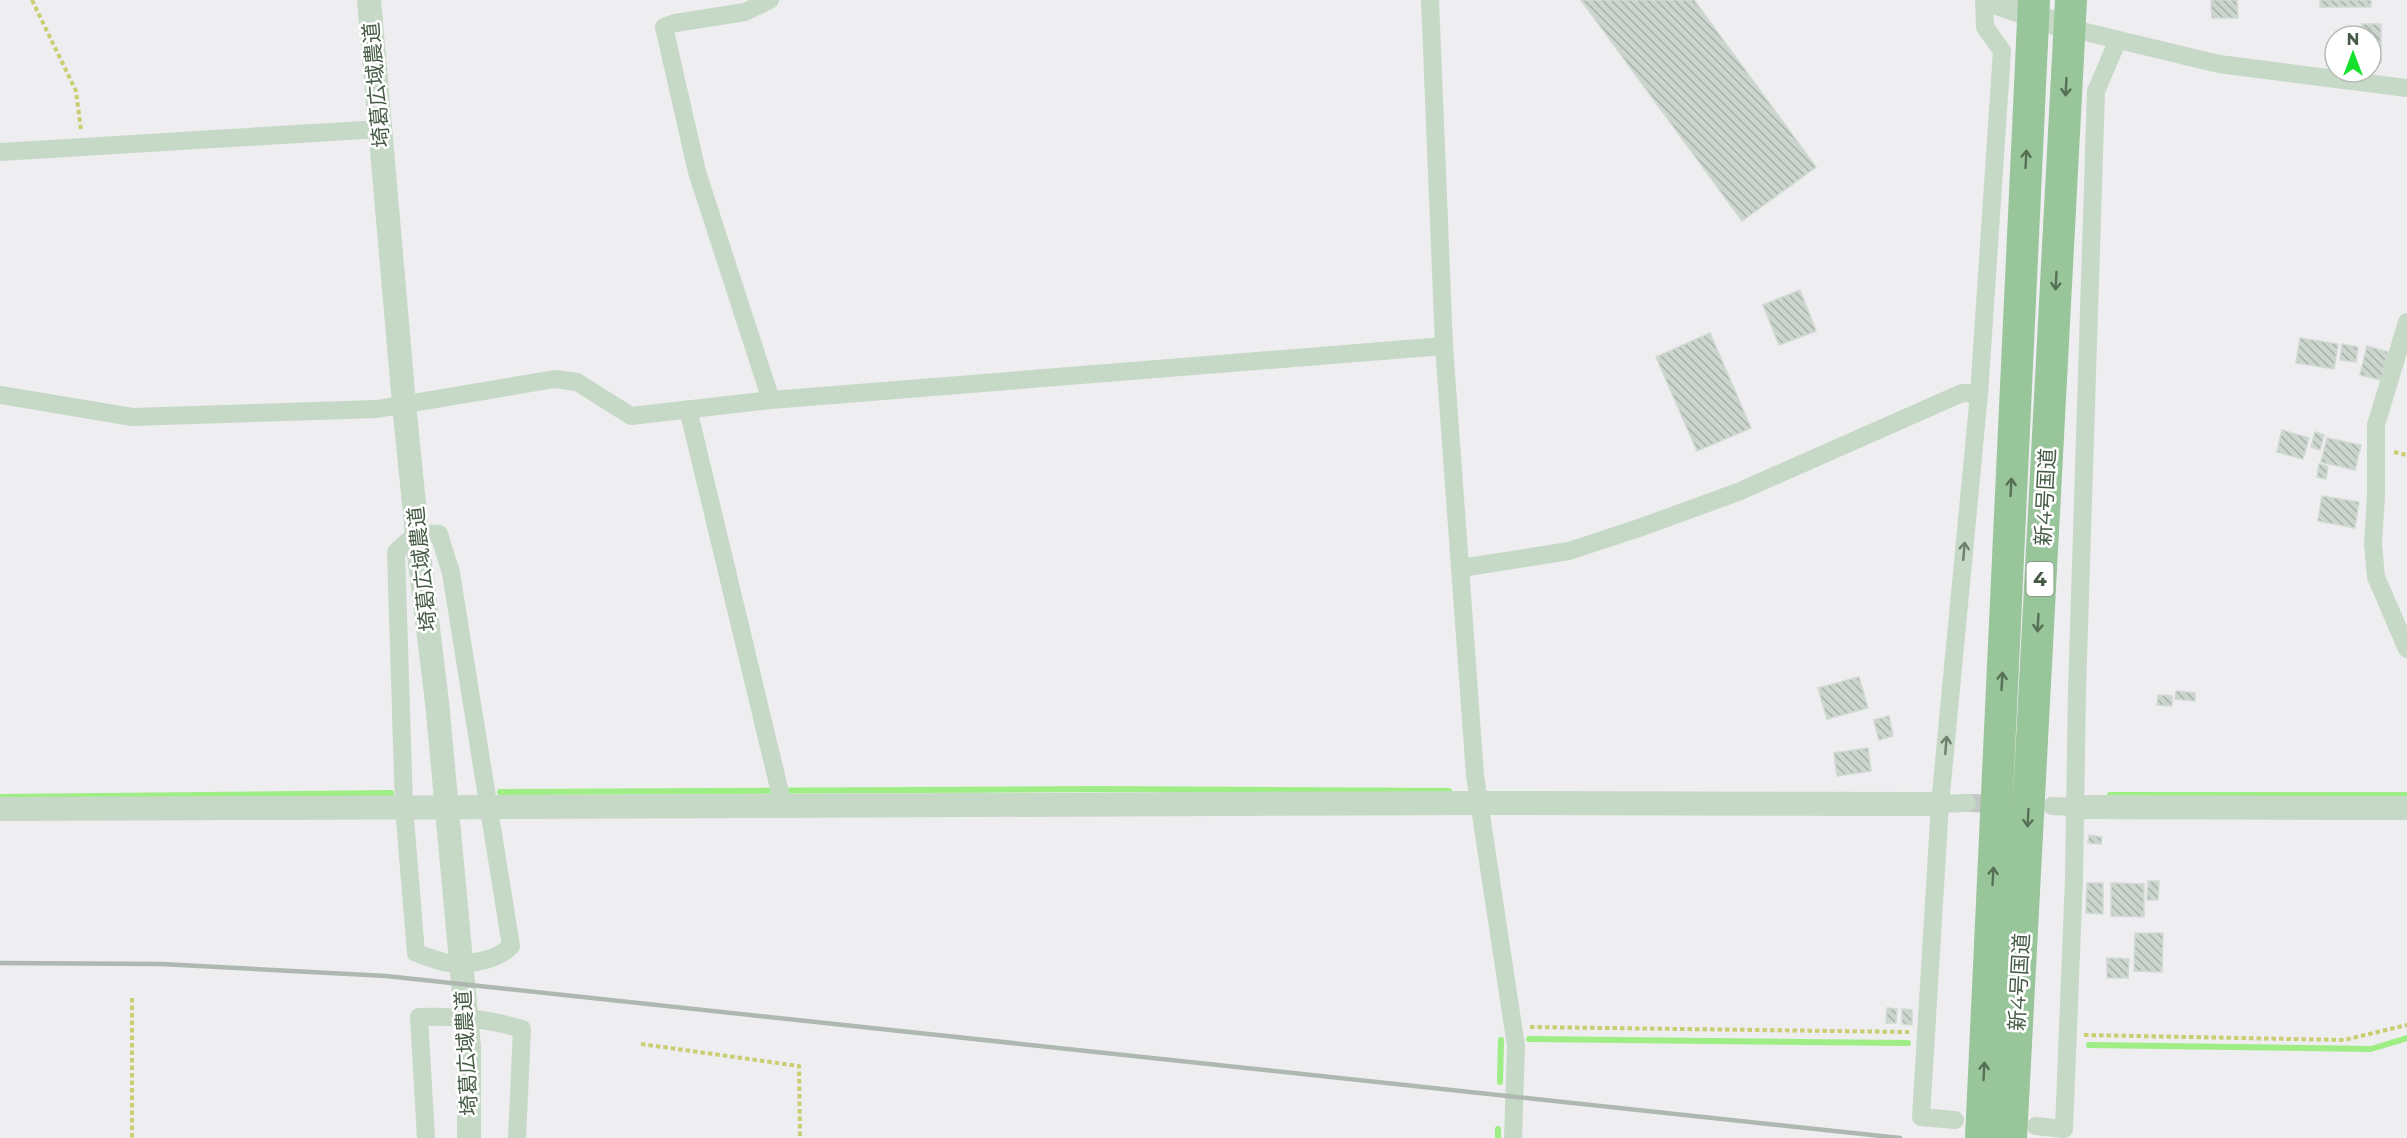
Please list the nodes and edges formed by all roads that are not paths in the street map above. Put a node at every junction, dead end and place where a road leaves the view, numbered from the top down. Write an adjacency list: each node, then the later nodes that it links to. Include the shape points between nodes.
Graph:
1 (369, 0): 9 (street, 埼葛広域農道)
2 (770, 0): 15 (street, via 745,12 663,27 697,172)
3 (1430, 0): 12 (street)
4 (1986, 0): 5 (street); 13 (street, via 1985,27 2002,51)
5 (2034, 8): 6 (street); 30 (highway, 新4号国道 / 4, one-way to 5)
6 (2070, 14): 7 (street); 30 (highway, 新4号国道 / 4, one-way to 30)
7 (2118, 40): 8 (street, via 2219,64); 25 (street, via 2096,91 2077,678)
8 (2407, 88)
9 (380, 129): 10 (street); 16 (street, 埼葛広域農道)
10 (0, 152)
11 (2407, 322): 20 (street, via 2376,425 2373,544 2376,577)
12 (1444, 346): 15 (street); 19 (street)
13 (1978, 394): 19 (street, via 1962,393 1738,492 1639,528 1569,551); 23 (street, one-way to 13)
14 (0, 395): 16 (street, via 132,417 376,409)
15 (771, 400): 17 (street)
16 (404, 404): 17 (street, via 555,379 577,382 631,416); 18 (street, 埼葛広域農道)
17 (688, 409): 24 (street)
18 (417, 533): 26 (street, via 396,552); 27 (street, via 439,534 452,573); 32 (street, 埼葛広域農道, via 469,1047)
19 (1461, 568): 21 (street)
20 (2407, 648)
21 (1479, 803): 23 (street); 24 (street); 34 (street, via 1516,1046)
22 (1967, 803): 23 (street)
23 (1940, 804): 30 (street, via 1921,1117)
24 (783, 805): 27 (street)
25 (2064, 806): 28 (street); 30 (street, via 2068,1034 2064,1129)
26 (404, 807): 27 (street); 27 (street, via 416,953 447,963 478,962 511,946); 29 (street)
27 (488, 807)
28 (2407, 808)
29 (0, 809)
30 (1996, 1130)
31 (426, 1138): 33 (street, via 419,1017 490,1020 522,1029)
32 (469, 1138)
33 (518, 1138)
34 (1513, 1138)

